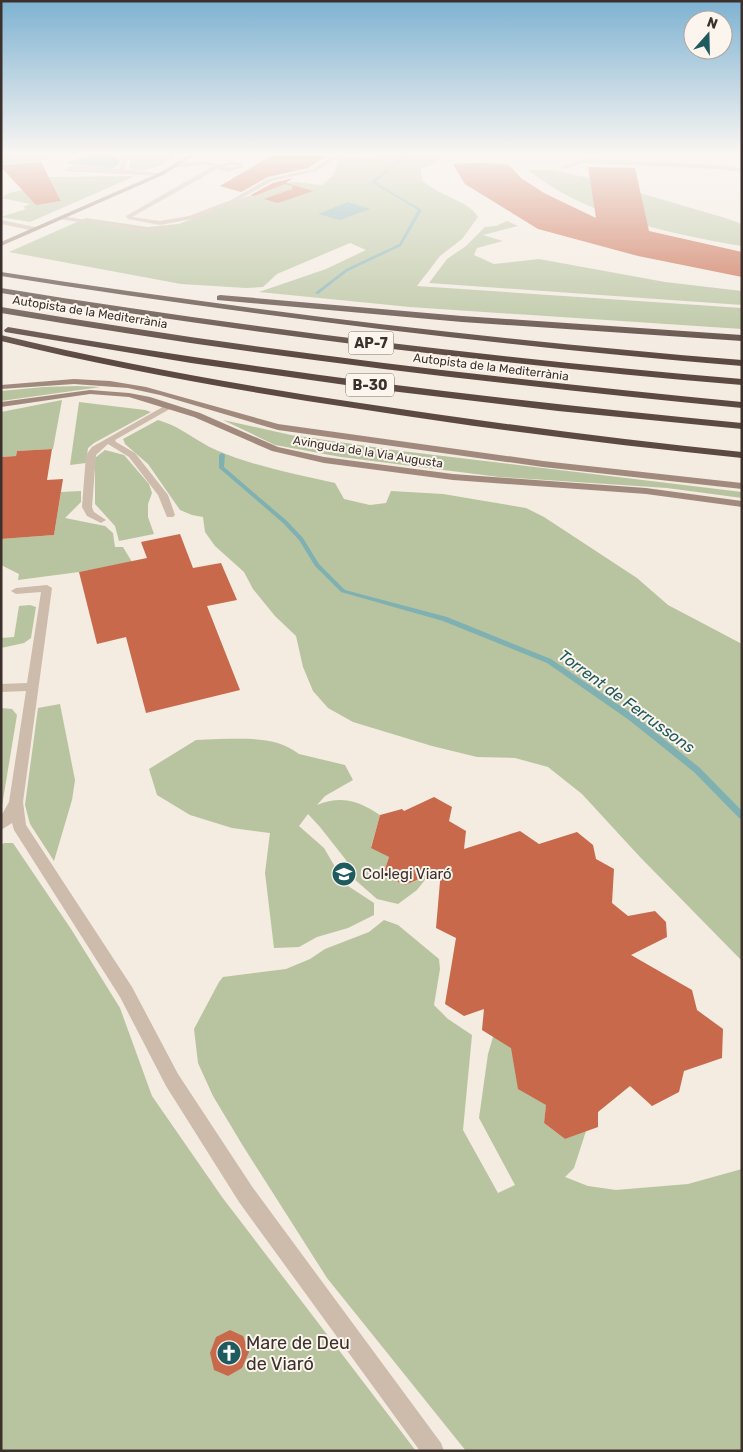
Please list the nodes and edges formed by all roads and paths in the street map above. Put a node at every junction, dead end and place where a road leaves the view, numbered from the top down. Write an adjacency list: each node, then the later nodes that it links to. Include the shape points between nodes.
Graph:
1 (1, 222): 7 (street)
2 (52, 222): 7 (street)
3 (90, 222): 6 (street, via 161,231)
4 (153, 222): 5 (street)
5 (167, 222)
6 (194, 222)
7 (35, 229): 8 (street)
8 (1, 244)
9 (1, 272): 14 (highway, via 198,296 462,319); 15 (highway, via 187,303 408,331)
10 (1, 290): 16 (highway, Autopista de la Mediterrània / AP-7, via 319,337)
11 (1, 310): 19 (highway, Autopista de la Mediterrània / AP-7, via 307,357 563,388)
12 (1, 329): 21 (highway, B-30, via 369,385)
13 (1, 338): 23 (highway, via 156,372 313,399 543,432)
14 (742, 338)
15 (742, 363)
16 (742, 382)
17 (1, 387): 24 (street, Avinguda de la Via Augusta, via 72,382 123,384 239,419 278,427 543,464)
18 (1, 405): 20 (street, Avinguda de la Via Augusta, via 97,392 129,395)
19 (742, 405)
20 (171, 406): 22 (street); 25 (street, Avinguda de la Via Augusta, via 262,445 324,460 453,477 646,491)
21 (742, 426)
22 (110, 439): 26 (street, via 112,444 124,449 137,462 163,495); 27 (street, via 91,455 87,507 90,514)
23 (742, 455)
24 (742, 486)
25 (742, 504)
26 (170, 515)
27 (101, 520)
28 (16, 591): 29 (street, via 47,588)
29 (32, 687): 30 (street); 31 (street)
30 (1, 688)
31 (16, 802): 32 (street); 33 (street, via 19,826 126,992 172,1080 246,1195)
32 (1, 825)
33 (433, 1451)

